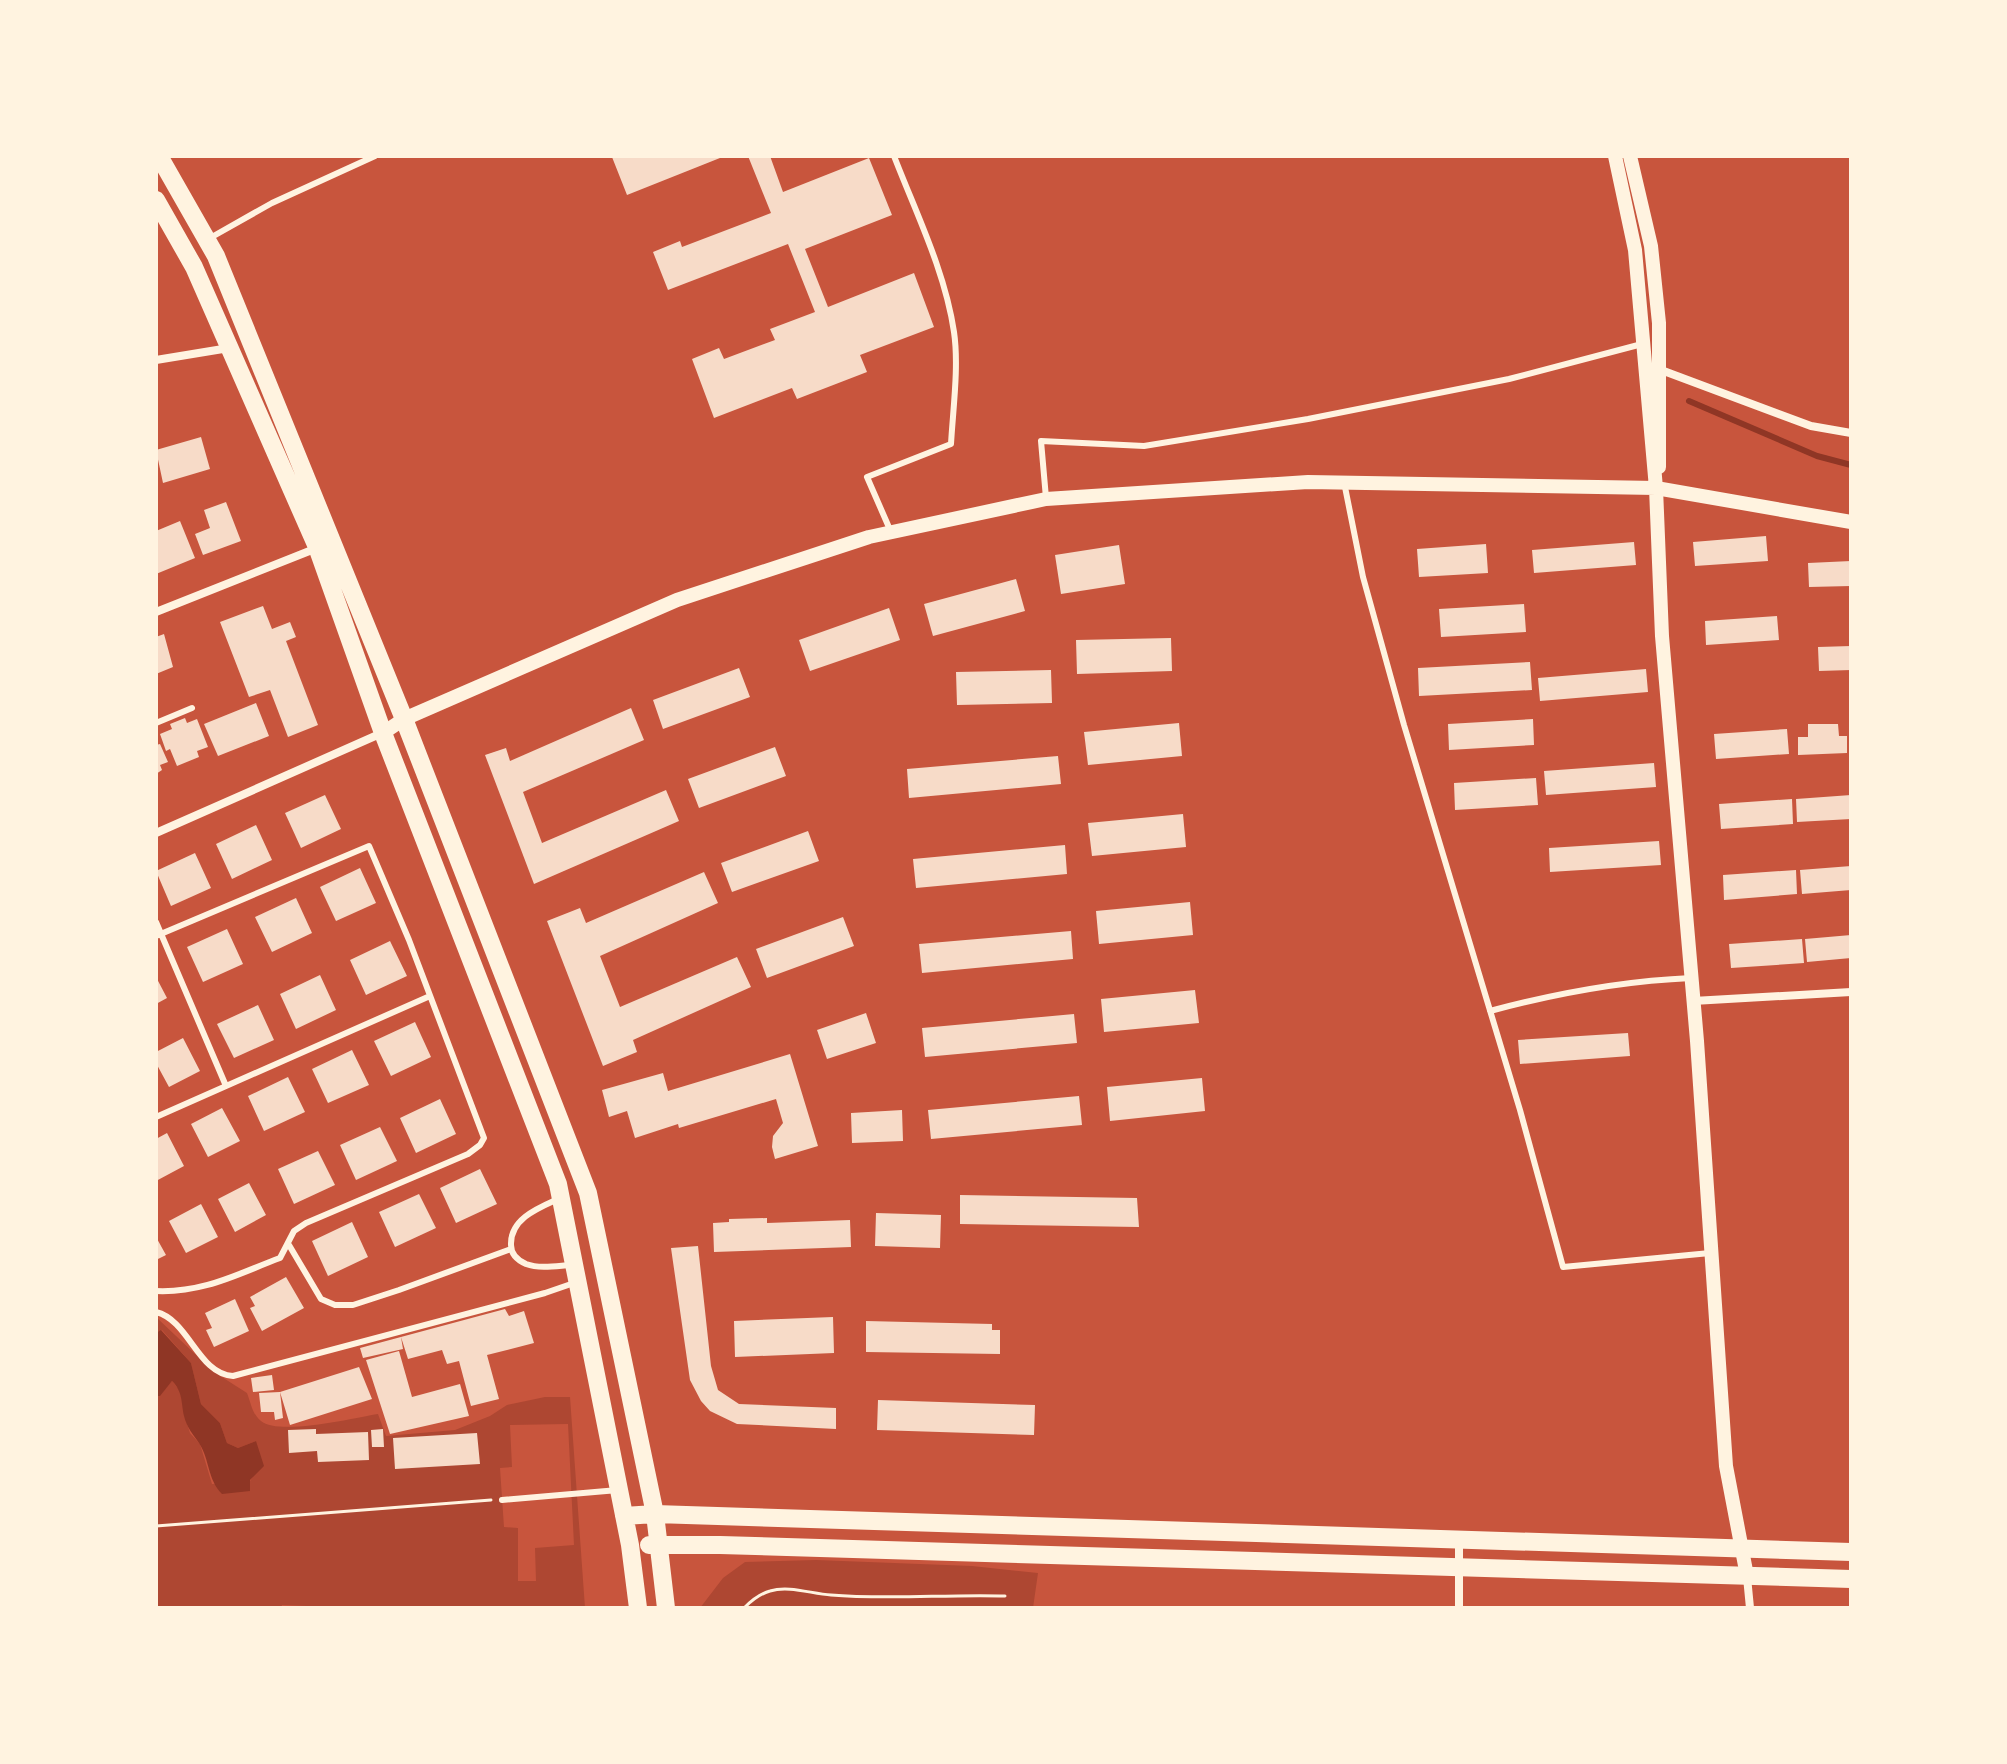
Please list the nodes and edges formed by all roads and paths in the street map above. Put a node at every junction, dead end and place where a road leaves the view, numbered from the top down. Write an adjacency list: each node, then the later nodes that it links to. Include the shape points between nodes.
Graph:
1 (159, 156): 7 (main road)
2 (375, 156): 7 (lane, via 272,203)
3 (894, 156): 17 (lane, via 940,273 954,334 954,360 951,444 867,477)
4 (1615, 156): 8 (street, via 1635,250)
5 (1630, 156): 11 (street, via 1651,246)
6 (156, 200): 9 (main road)
7 (207, 240): 21 (main road)
8 (1642, 344): 14 (street); 15 (lane, via 1509,379 1144,446 1041,441)
9 (230, 347): 10 (street); 18 (main road)
10 (156, 360)
11 (1661, 370): 12 (street, via 1811,426); 14 (street)
12 (1851, 433)
13 (1344, 482): 14 (street); 15 (street); 31 (lane, via 1395,695)
14 (1656, 488): 16 (street); 27 (street, via 1662,636)
15 (1046, 499): 17 (street)
16 (1851, 522)
17 (891, 532): 21 (street, via 677,600)
18 (317, 547): 19 (street); 23 (main road)
19 (156, 612)
20 (192, 708): 22 (lane)
21 (404, 719): 23 (street); 43 (main road, via 588,1193)
22 (156, 723)
23 (383, 733): 24 (street); 34 (main road)
24 (156, 833)
25 (156, 922): 26 (lane)
26 (158, 935): 29 (lane, via 369,846); 32 (lane)
27 (1691, 978): 30 (street); 31 (lane, via 1561,992)
28 (1851, 992): 30 (street)
29 (430, 996): 32 (lane); 35 (lane, via 484,1138 468,1154 306,1223 294,1231)
30 (1693, 1001): 37 (street)
31 (1490, 1011): 37 (lane, via 1563,1267)
32 (226, 1086): 33 (lane)
33 (156, 1117)
34 (561, 1198): 36 (lane, via 521,1220); 38 (main road)
35 (289, 1245): 36 (lane, via 321,1299 335,1305 353,1305); 39 (lane, via 280,1258 215,1285)
36 (511, 1249): 38 (lane, via 525,1264)
37 (1710, 1253): 49 (street, via 1726,1466)
38 (576, 1273): 40 (lane, via 545,1293 233,1376 220,1373 169,1317); 41 (main road)
39 (156, 1291)
40 (156, 1312)
41 (619, 1490): 42 (lane); 44 (main road)
42 (502, 1500): 45 (path)
43 (655, 1514): 44 (main road); 46 (main road); 48 (main road)
44 (624, 1516): 47 (main road)
45 (156, 1526)
46 (1459, 1540): 49 (main road); 51 (street)
47 (630, 1545): 48 (main road); 55 (main road)
48 (658, 1545): 51 (main road); 56 (main road)
49 (1741, 1549): 50 (main road); 52 (street)
50 (1851, 1552)
51 (1460, 1567): 52 (main road); 58 (street)
52 (1747, 1576): 53 (main road); 59 (street)
53 (1851, 1579)
54 (1005, 1596): 57 (path, via 909,1598 785,1589 769,1591)
55 (638, 1608)
56 (666, 1608)
57 (744, 1608)
58 (1459, 1608)
59 (1750, 1608)

